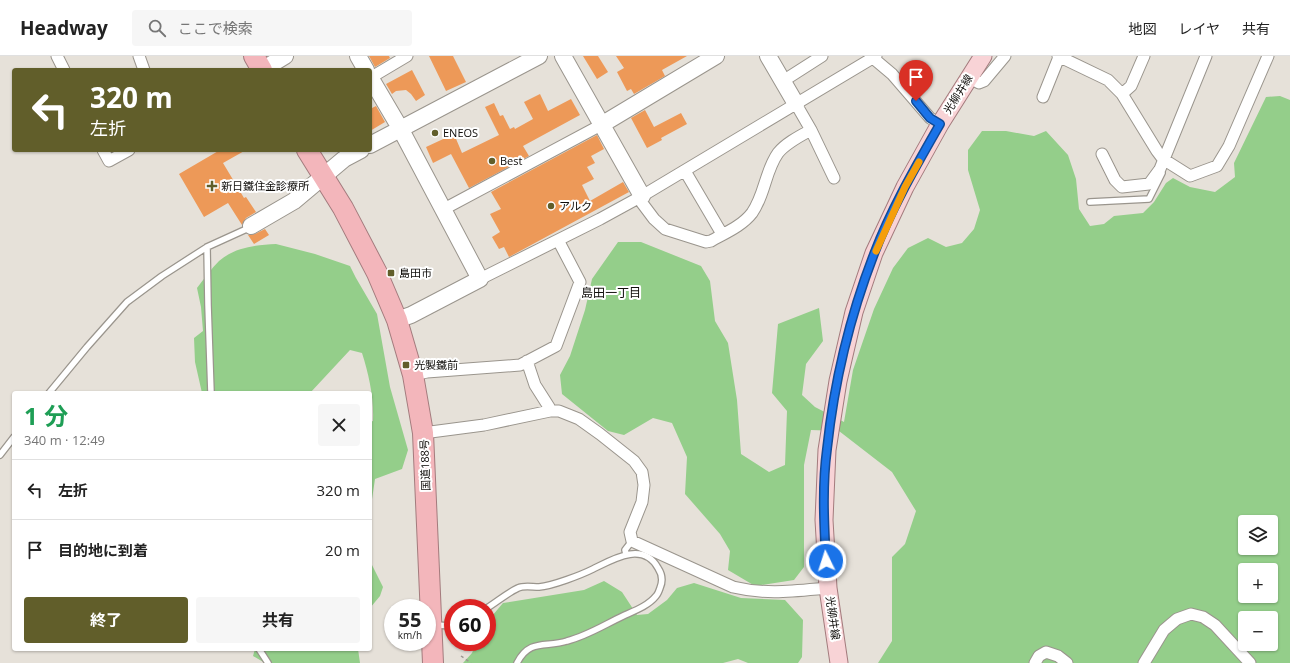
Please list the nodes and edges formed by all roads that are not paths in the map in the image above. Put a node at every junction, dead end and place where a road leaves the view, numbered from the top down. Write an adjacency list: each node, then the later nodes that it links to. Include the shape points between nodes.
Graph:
1 (57, 56): 20 (street)
2 (139, 56): 21 (street)
3 (240, 56): 22 (highway)
4 (254, 56): 23 (highway)
5 (285, 56): 24 (street)
6 (358, 56): 25 (street)
7 (407, 56): 26 (street)
8 (539, 56): 35 (street)
9 (563, 56): 34 (street)
10 (716, 56): 34 (street)
11 (768, 56): 29 (street)
12 (822, 56): 29 (street)
13 (983, 56): 27 (main road, 光柳井線)
14 (1005, 56): 27 (street, via 984,81 980,83)
15 (1059, 56): 30 (street, via 1108,80); 31 (street)
16 (1144, 56): 30 (street, via 1131,86)
17 (1206, 56): 44 (street)
18 (1268, 56): 44 (street, via 1229,146 1217,166 1190,176)
19 (875, 57): 32 (street); 33 (street, via 930,118)
20 (63, 68)
21 (143, 68)
22 (247, 68)
23 (261, 68)
24 (265, 68)
25 (365, 68)
26 (372, 76)
27 (968, 77): 33 (main road, 光柳井線)
28 (372, 80): 35 (street)
29 (783, 81): 32 (street)
30 (1122, 94): 44 (street, via 1157,151)
31 (1043, 97)
32 (796, 104): 36 (street); 45 (street)
33 (940, 124): 67 (main road, 光柳井線, via 905,187 874,253 850,328 826,450 824,520)
34 (601, 125): 48 (street); 50 (street)
35 (400, 128): 37 (street); 50 (street)
36 (811, 130): 46 (street); 52 (street, via 778,152 753,211 744,222)
37 (372, 144)
38 (104, 152): 39 (street, via 109,161)
39 (125, 152)
40 (296, 152): 47 (highway, 国道188号)
41 (308, 152): 47 (highway, 国道188号)
42 (357, 152): 47 (street, via 344,159)
43 (1102, 154): 44 (street, via 1122,188 1150,184)
44 (1162, 164): 49 (lane, via 1162,174 1149,199)
45 (684, 171): 48 (street); 52 (street)
46 (834, 178)
47 (319, 180): 51 (street, via 294,201); 56 (highway, 国道188号, via 334,214 377,273)
48 (642, 196): 52 (street, via 642,203 665,229 706,242); 53 (street)
49 (1090, 202)
50 (444, 209): 55 (street)
51 (251, 226): 54 (lane)
52 (722, 234)
53 (558, 240): 55 (street); 57 (street, via 580,282 556,346)
54 (208, 247): 59 (lane, via 127,302); 60 (lane)
55 (480, 280): 56 (street)
56 (397, 320): 58 (highway, 国道188号)
57 (527, 361): 58 (street, via 520,364); 61 (street, via 535,386)
58 (413, 375): 62 (highway, 国道188号)
59 (51, 391)
60 (211, 391)
61 (550, 411): 62 (street, via 484,425); 65 (street, via 558,411 578,419 634,461 642,472 642,502 630,532)
62 (423, 433): 68 (highway, 国道188号)
63 (12, 441): 64 (lane)
64 (0, 455)
65 (632, 541): 66 (lane); 67 (street, via 733,587 774,593)
66 (626, 554): 69 (lane, via 565,580 540,587 518,588); 74 (lane, via 637,553 656,564 661,573 662,584 657,596 644,606 582,637 565,642 538,644 528,650)
67 (828, 588): 75 (main road, 光柳井線)
68 (430, 599)
69 (496, 602)
70 (260, 651): 72 (lane)
71 (432, 651): 73 (highway, 国道188号)
72 (268, 663)
73 (433, 663)
74 (517, 663)
75 (839, 663)
76 (1034, 663): 77 (street, via 1046,652 1058,656)
77 (1067, 663)
78 (1144, 663): 79 (street, via 1164,630 1177,619 1191,614 1203,617 1214,625)
79 (1250, 663)

